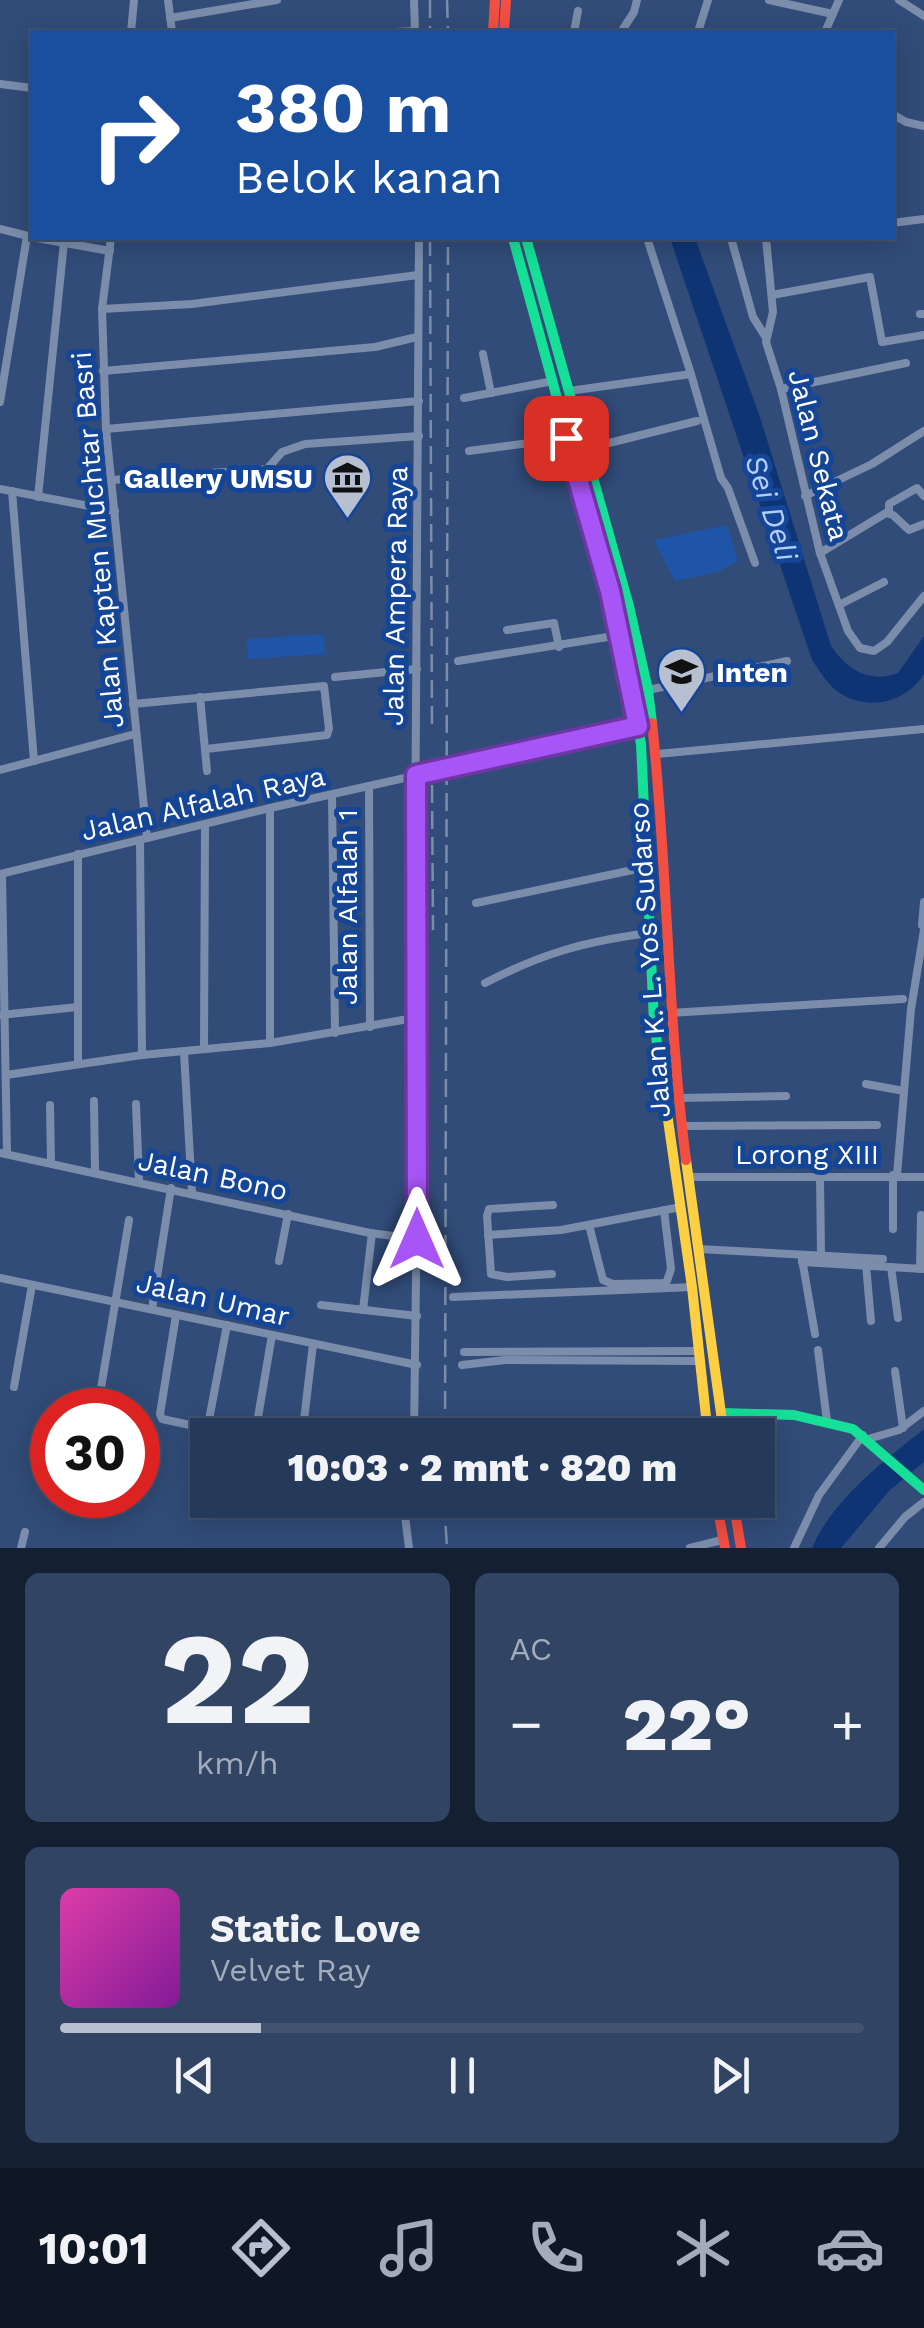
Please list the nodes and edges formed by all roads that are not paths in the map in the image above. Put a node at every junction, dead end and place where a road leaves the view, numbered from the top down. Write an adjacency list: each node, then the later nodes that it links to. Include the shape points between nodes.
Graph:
1 (134, 0): 16 (street)
2 (168, 0): 15 (street)
3 (276, 0): 15 (street)
4 (414, 0): 18 (street)
5 (494, 0): 19 (main road)
6 (506, 0): 20 (main road)
7 (708, 0): 23 (street)
8 (769, 0): 13 (street)
9 (839, 0): 13 (street)
10 (899, 0): 14 (street)
11 (634, 1): 22 (street)
12 (578, 11): 21 (street)
13 (833, 14): 24 (street)
14 (924, 16)
15 (170, 18): 17 (street)
16 (131, 30)
17 (172, 30)
18 (415, 30)
19 (493, 30)
20 (504, 30)
21 (574, 30)
22 (619, 30)
23 (699, 30)
24 (825, 30)
25 (0, 84): 26 (street)
26 (30, 88)
27 (895, 116): 28 (street)
28 (924, 126)
29 (924, 219): 30 (street)
30 (895, 223)
31 (0, 229): 32 (street)
32 (30, 236)
33 (31, 240): 52 (street)
34 (51, 240): 42 (street)
35 (111, 240): 43 (street, Jalan Kapten Muchtar Basri)
36 (419, 240): 44 (street, Jalan Ampera Raya)
37 (515, 240): 55 (main road, Jalan K. L. Yos Sudarso)
38 (527, 240): 57 (main road, Jalan K. L. Yos Sudarso)
39 (648, 240): 54 (street)
40 (732, 240): 48 (street)
41 (766, 240): 45 (street, Jalan Sekata)
42 (64, 242): 43 (street); 76 (street)
43 (110, 252): 46 (street, Jalan Kapten Muchtar Basri)
44 (418, 275): 46 (street); 49 (street, Jalan Ampera Raya)
45 (772, 296): 47 (street, via 870,277 882,341); 48 (street, Jalan Sekata)
46 (102, 309): 53 (street, Jalan Kapten Muchtar Basri)
47 (924, 334)
48 (765, 336): 56 (street, Jalan Sekata)
49 (417, 337): 53 (street, via 375,347); 61 (street, Jalan Ampera Raya)
50 (482, 354): 58 (street)
51 (906, 363): 56 (street)
52 (3, 369): 60 (street)
53 (103, 371): 63 (street, Jalan Kapten Muchtar Basri)
54 (691, 374): 57 (street); 81 (street)
55 (553, 382): 58 (street); 66 (main road, Jalan K. L. Yos Sudarso)
56 (781, 389): 74 (street, Jalan Sekata)
57 (569, 391): 67 (main road, Jalan K. L. Yos Sudarso)
58 (492, 393): 59 (street)
59 (464, 398)
60 (0, 402)
61 (419, 402): 63 (street); 65 (street, Jalan Ampera Raya)
62 (697, 421): 67 (street)
63 (106, 429): 69 (street, Jalan Kapten Muchtar Basri)
64 (924, 431): 74 (street)
65 (418, 436): 69 (street, via 305,444 282,452 267,469); 90 (street, Jalan Ampera Raya)
66 (566, 438): 68 (street); 73 (main road, Jalan K. L. Yos Sudarso)
67 (585, 449): 71 (main road, Jalan K. L. Yos Sudarso)
68 (469, 451)
69 (112, 480): 77 (street, Jalan Kapten Muchtar Basri)
70 (0, 489): 72 (street)
71 (596, 489): 73 (main road); 92 (main road, Jalan K. L. Yos Sudarso)
72 (12, 491): 76 (street); 102 (street)
73 (581, 493): 86 (main road, Jalan K. L. Yos Sudarso)
74 (806, 496): 80 (street, Jalan Sekata)
75 (924, 496): 78 (street, via 917,488 889,504)
76 (38, 497): 77 (street)
77 (116, 511): 94 (street, Jalan Kapten Muchtar Basri)
78 (888, 513): 79 (street, via 909,530); 80 (street)
79 (924, 524)
80 (820, 553): 84 (street, Jalan Sekata)
81 (755, 563)
82 (884, 582): 84 (street)
83 (924, 596): 84 (street, Jalan Sekata, via 874,651 860,648)
84 (839, 605)
85 (507, 630): 87 (street, via 554,623)
86 (620, 634): 87 (street); 95 (main road, Jalan K. L. Yos Sudarso)
87 (559, 647): 88 (street)
88 (458, 661)
89 (788, 661): 92 (street)
90 (416, 668): 91 (street); 105 (street, Jalan Ampera Raya)
91 (335, 677)
92 (648, 690): 101 (main road, Jalan K. L. Yos Sudarso)
93 (200, 697): 94 (street); 100 (street); 100 (street, via 318,685 325,690 326,735)
94 (133, 704): 98 (street, Jalan Kapten Muchtar Basri)
95 (638, 726): 105 (street, Jalan Alfalah Raya); 112 (main road, Jalan K. L. Yos Sudarso)
96 (924, 730): 97 (street)
97 (912, 731): 99 (street); 101 (street)
98 (135, 734): 102 (street); 110 (street, Jalan Kapten Muchtar Basri)
99 (924, 739)
100 (206, 749): 104 (street)
101 (657, 754): 118 (main road, Jalan K. L. Yos Sudarso)
102 (34, 761): 103 (street)
103 (0, 770)
104 (207, 772)
105 (416, 775): 106 (street, Jalan Alfalah Raya); 128 (street, Jalan Ampera Raya)
106 (369, 786): 107 (street, Jalan Alfalah Raya); 129 (street, Jalan Alfalah 1)
107 (332, 796): 108 (street, Jalan Alfalah Raya); 130 (street)
108 (270, 808): 109 (street, Jalan Alfalah Raya); 131 (street)
109 (206, 825): 110 (street, Jalan Alfalah Raya); 132 (street)
110 (144, 839): 111 (street, Jalan Alfalah Raya); 134 (street, Jalan Kapten Muchtar Basri)
111 (78, 854): 113 (street, Jalan Alfalah Raya); 125 (street)
112 (649, 866): 115 (street); 117 (main road, Jalan K. L. Yos Sudarso)
113 (1, 874): 121 (street)
114 (924, 902): 116 (street)
115 (476, 903)
116 (923, 927): 123 (street)
117 (650, 932): 118 (main road); 120 (main road, Jalan K. L. Yos Sudarso); 122 (street, via 566,947)
118 (667, 932): 119 (main road, Jalan K. L. Yos Sudarso)
119 (668, 947): 120 (main road); 126 (main road, Jalan K. L. Yos Sudarso)
120 (650, 948): 153 (main road, Jalan K. L. Yos Sudarso)
121 (2, 968): 127 (street)
122 (485, 983)
123 (908, 998): 124 (street); 126 (street); 138 (street)
124 (924, 998)
125 (78, 1007): 127 (street); 135 (street)
126 (670, 1012): 140 (main road, Jalan K. L. Yos Sudarso)
127 (3, 1015): 136 (street)
128 (414, 1018): 129 (street); 167 (street, Jalan Ampera Raya)
129 (370, 1027): 130 (street)
130 (335, 1032): 131 (street)
131 (270, 1043): 132 (street)
132 (204, 1049): 133 (street)
133 (184, 1052): 134 (street); 156 (street)
134 (142, 1055): 135 (street)
135 (78, 1064): 136 (street)
136 (4, 1070): 146 (street)
137 (866, 1084): 138 (street)
138 (904, 1091): 150 (street)
139 (786, 1096): 140 (street)
140 (678, 1098): 145 (main road, Jalan K. L. Yos Sudarso)
141 (94, 1101): 148 (street)
142 (136, 1104): 154 (street)
143 (50, 1105): 147 (street)
144 (878, 1125): 145 (street)
145 (682, 1126): 151 (main road, Jalan K. L. Yos Sudarso)
146 (3, 1154): 147 (street, Jalan Bono)
147 (51, 1163): 148 (street, Jalan Bono)
148 (94, 1172): 154 (street, Jalan Bono)
149 (820, 1176): 150 (street, Lorong XIII); 151 (street, Lorong XIII); 169 (street)
150 (895, 1176): 152 (street, Lorong XIII); 164 (street)
151 (689, 1177): 153 (main road); 158 (main road, Jalan K. L. Yos Sudarso)
152 (924, 1177)
153 (676, 1178): 158 (main road, Jalan K. L. Yos Sudarso)
154 (140, 1181): 155 (street, Jalan Bono)
155 (171, 1188): 156 (street, Jalan Bono); 183 (street)
156 (192, 1193): 160 (street, Jalan Bono)
157 (553, 1205): 166 (street, via 489,1209)
158 (687, 1206): 159 (street); 168 (main road, Jalan K. L. Yos Sudarso); 179 (main road, Jalan K. L. Yos Sudarso)
159 (664, 1210): 163 (street); 163 (street, via 671,1269 662,1283 603,1280)
160 (288, 1214): 165 (street, Jalan Bono); 172 (street)
161 (921, 1215): 175 (street)
162 (130, 1220): 181 (street)
163 (588, 1225): 166 (street)
164 (894, 1229)
165 (372, 1233): 167 (street, Jalan Bono); 184 (street)
166 (488, 1235): 176 (street, via 493,1275)
167 (417, 1239): 186 (street, Jalan Ampera Raya)
168 (699, 1250): 170 (street); 202 (main road, Jalan K. L. Yos Sudarso)
169 (820, 1254): 170 (street); 171 (street)
170 (802, 1258): 173 (street); 190 (street)
171 (883, 1258)
172 (279, 1261)
173 (866, 1266): 174 (street); 188 (street)
174 (891, 1267): 175 (street); 187 (street)
175 (922, 1269)
176 (552, 1274)
177 (0, 1278): 178 (street, Jalan Umar)
178 (32, 1285): 181 (street, Jalan Umar); 199 (street)
179 (692, 1287): 180 (street); 195 (main road, Jalan K. L. Yos Sudarso)
180 (454, 1297)
181 (116, 1301): 183 (street, Jalan Umar); 200 (street)
182 (321, 1305): 184 (street)
183 (152, 1309): 185 (street, Jalan Umar)
184 (363, 1310): 186 (street)
185 (176, 1315): 189 (street, Jalan Umar); 189 (street, via 160,1414 192,1426 208,1425)
186 (417, 1316): 196 (street, Jalan Ampera Raya)
187 (898, 1318)
188 (871, 1322)
189 (227, 1325): 191 (street, Jalan Umar)
190 (815, 1334)
191 (272, 1335): 192 (street, Jalan Umar); 204 (street)
192 (313, 1344): 196 (street, Jalan Umar); 205 (street)
193 (818, 1350): 208 (street)
194 (464, 1352): 195 (street)
195 (699, 1356): 197 (street); 203 (main road, Jalan K. L. Yos Sudarso)
196 (417, 1365): 206 (street, Jalan Ampera Raya)
197 (462, 1365)
198 (895, 1371): 209 (street)
199 (14, 1387)
200 (101, 1388)
201 (924, 1411): 209 (street)
202 (722, 1416): 203 (main road); 208 (main road, via 756,1412)
203 (706, 1417): 207 (street)
204 (257, 1418)
205 (303, 1418)
206 (415, 1418)
207 (628, 1418)
208 (827, 1421): 210 (main road)
209 (903, 1428): 210 (street)
210 (866, 1437): 211 (main road); 222 (street, via 819,1495)
211 (924, 1490)
212 (924, 1502): 223 (street)
213 (405, 1518): 219 (street)
214 (719, 1518): 217 (main road)
215 (735, 1518): 221 (main road)
216 (25, 1532): 218 (street)
217 (724, 1544): 220 (street)
218 (21, 1548)
219 (410, 1548)
220 (690, 1548)
221 (741, 1548)
222 (794, 1548)
223 (879, 1548)

